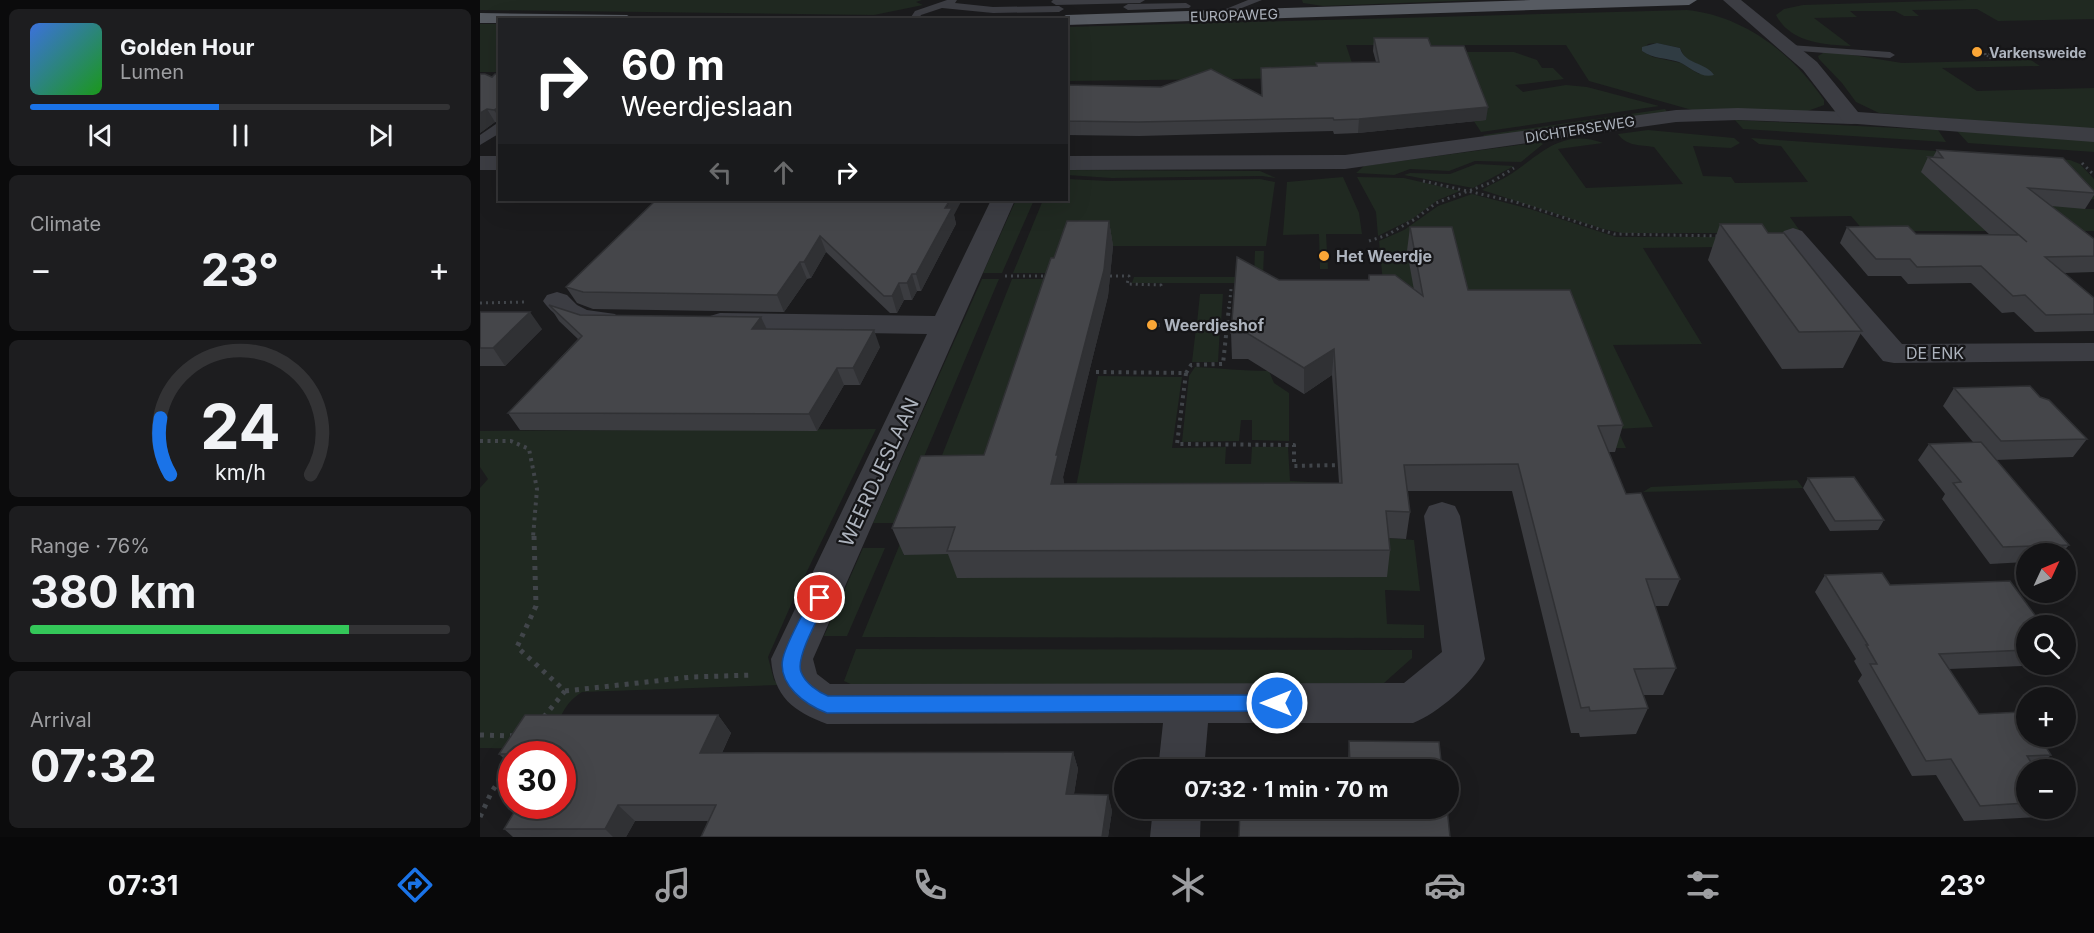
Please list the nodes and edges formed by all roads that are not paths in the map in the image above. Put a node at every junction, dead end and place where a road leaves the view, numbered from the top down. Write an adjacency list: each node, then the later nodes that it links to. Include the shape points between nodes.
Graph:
1 (955, 0): 7 (lane)
2 (1140, 0): 10 (lane)
3 (1172, 0): 8 (lane)
4 (1257, 0): 11 (lane)
5 (1689, 0): 11 (main road, EUROPAWEG)
6 (1731, 0): 15 (street)
7 (942, 6): 10 (lane, via 993,10); 14 (lane, via 918,13)
8 (1186, 6): 9 (lane); 11 (lane)
9 (1127, 7)
10 (1058, 8): 11 (main road, EUROPAWEG)
11 (1212, 16)
12 (480, 18): 13 (main road)
13 (498, 18)
14 (914, 18)
15 (1791, 48): 16 (lane); 17 (street, via 1820,77)
16 (1890, 55)
17 (1851, 118): 19 (street, DICHTERSEWEG); 23 (street, DICHTERSEWEG, via 1738,114 1659,118 1344,162)
18 (498, 129): 20 (lane)
19 (2094, 135)
20 (480, 141)
21 (480, 163): 22 (street)
22 (498, 163)
23 (1068, 163)
24 (1003, 201): 29 (street, WEERDJESLAAN)
25 (1794, 236): 30 (street, DE ENK, via 1894,354)
26 (564, 296): 27 (street, via 564,311 590,320)
27 (637, 321)
28 (697, 322): 29 (street)
29 (946, 325): 32 (street, WEERDJESLAAN, via 792,659 792,674 809,696 827,704)
30 (2094, 352)
31 (1442, 516): 32 (street, via 1464,659 1413,703)
32 (1187, 703): 33 (street)
33 (1182, 759)
34 (1176, 819): 35 (street)
35 (1175, 837)

